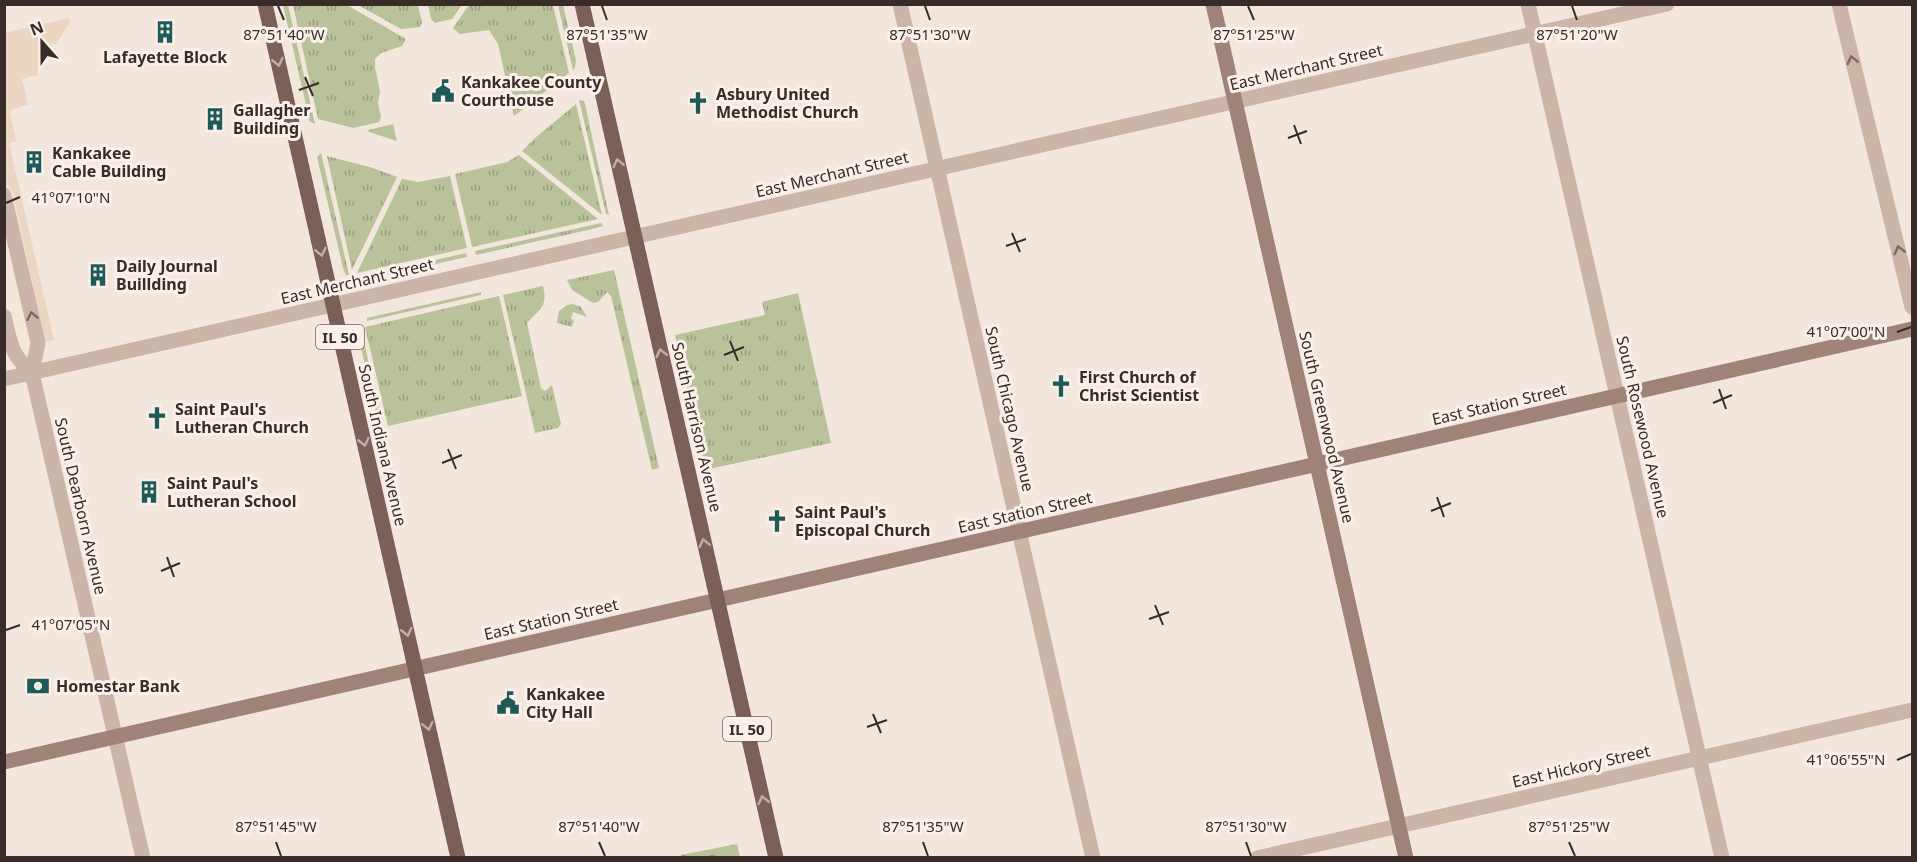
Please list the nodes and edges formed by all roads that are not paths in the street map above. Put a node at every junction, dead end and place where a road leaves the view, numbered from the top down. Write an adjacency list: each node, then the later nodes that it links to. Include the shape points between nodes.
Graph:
1 (265, 4): 13 (main road, South Indiana Avenue / IL 50, one-way to 13)
2 (582, 4): 12 (main road, South Harrison Avenue / IL 50, one-way to 2)
3 (900, 4): 10 (street, South Chicago Avenue)
4 (1213, 4): 9 (main road, South Greenwood Avenue)
5 (1528, 4): 8 (street, South Rosewood Avenue)
6 (1666, 4): 8 (street, East Merchant Street)
7 (1839, 4): 14 (street, one-way to 7)
8 (1535, 34): 9 (street, East Merchant Street); 19 (street, South Rosewood Avenue)
9 (1234, 101): 10 (street, East Merchant Street); 20 (main road, South Greenwood Avenue)
10 (937, 169): 12 (street, East Merchant Street); 21 (street, South Chicago Avenue)
11 (4, 195): 17 (street, one-way to 11, via 38,343)
12 (635, 237): 13 (street, East Merchant Street); 22 (main road, South Harrison Avenue / IL 50, one-way to 12)
13 (333, 305): 17 (street, East Merchant Street); 23 (main road, South Indiana Avenue / IL 50, one-way to 23)
14 (1912, 306)
15 (4, 316): 17 (street, via 18,362)
16 (1912, 329): 19 (main road, East Station Street)
17 (32, 373): 18 (street, East Merchant Street); 25 (street, South Dearborn Avenue)
18 (4, 379)
19 (1617, 396): 20 (main road, East Station Street); 26 (street, South Rosewood Avenue)
20 (1317, 464): 21 (main road, East Station Street); 28 (main road, South Greenwood Avenue)
21 (1019, 532): 22 (main road, East Station Street); 32 (street, South Chicago Avenue)
22 (717, 600): 23 (main road, East Station Street); 31 (main road, South Harrison Avenue / IL 50, one-way to 22)
23 (415, 669): 25 (main road, East Station Street); 30 (main road, South Indiana Avenue / IL 50, one-way to 30)
24 (1912, 710): 26 (street, East Hickory Street)
25 (115, 737): 27 (main road, East Station Street); 29 (street, South Dearborn Avenue)
26 (1700, 758): 28 (street, East Hickory Street); 35 (street, South Rosewood Avenue)
27 (4, 762)
28 (1399, 825): 33 (street, East Hickory Street); 34 (main road, South Greenwood Avenue)
29 (143, 858)
30 (458, 858)
31 (776, 858)
32 (1093, 858)
33 (1257, 858)
34 (1406, 858)
35 (1722, 858)

